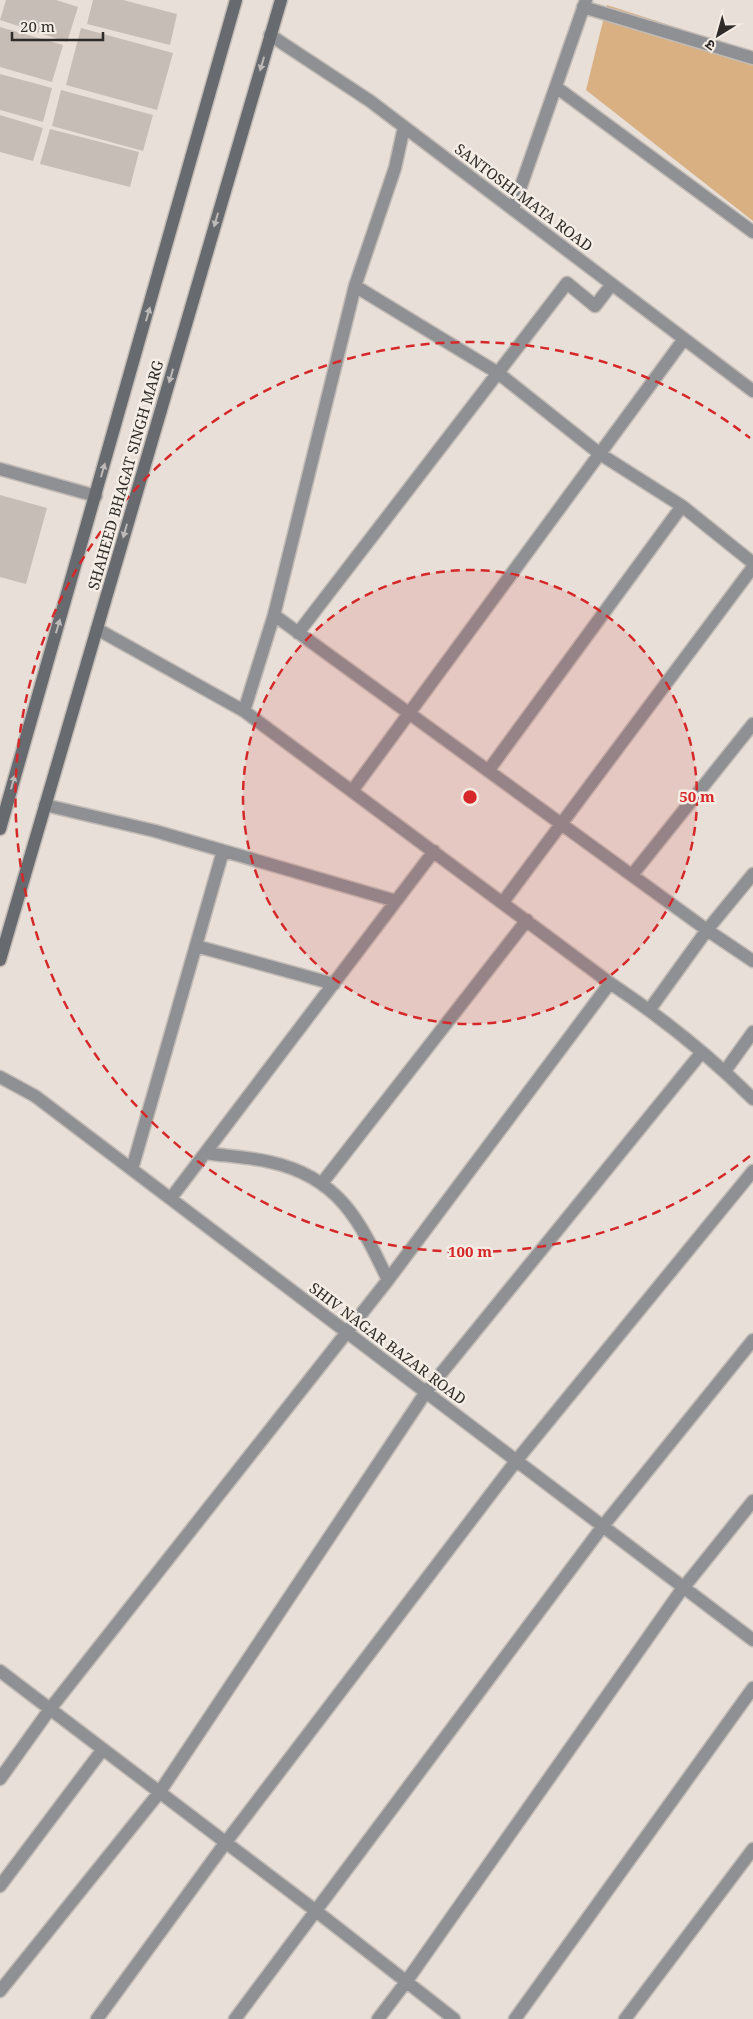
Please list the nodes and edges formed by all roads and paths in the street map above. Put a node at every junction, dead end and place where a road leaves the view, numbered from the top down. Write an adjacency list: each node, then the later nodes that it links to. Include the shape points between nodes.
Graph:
1 (236, 0): 17 (main road, SHAHEED BHAGAT SINGH MARG, one-way to 1)
2 (281, 0): 4 (main road, SHAHEED BHAGAT SINGH MARG)
3 (585, 4): 5 (street); 6 (street)
4 (270, 36): 7 (street, SANTOSHI MATA ROAD); 22 (main road, SHAHEED BHAGAT SINGH MARG, one-way to 22)
5 (753, 58)
6 (556, 86): 8 (street); 9 (street)
7 (404, 127): 8 (street, SANTOSHI MATA ROAD); 11 (street, via 395,168)
8 (513, 209): 10 (street, SANTOSHI MATA ROAD)
9 (753, 232)
10 (612, 284): 12 (street, SANTOSHI MATA ROAD); 13 (street, via 595,306 567,283)
11 (355, 286): 13 (street); 21 (street)
12 (684, 339): 14 (street, SANTOSHI MATA ROAD); 15 (street)
13 (498, 373): 15 (street); 23 (street)
14 (753, 391)
15 (600, 454): 18 (street); 25 (street)
16 (0, 469): 17 (street)
17 (96, 496): 31 (main road, SHAHEED BHAGAT SINGH MARG, one-way to 17)
18 (682, 506): 19 (street); 27 (street)
19 (753, 562)
20 (753, 567): 30 (street)
21 (274, 615): 23 (street); 24 (street)
22 (97, 628): 24 (street); 29 (main road, SHAHEED BHAGAT SINGH MARG)
23 (298, 633): 25 (street)
24 (244, 711): 28 (street)
25 (410, 713): 27 (street); 28 (street)
26 (753, 724): 35 (street)
27 (488, 771): 30 (street)
28 (352, 791): 33 (street)
29 (45, 805): 32 (street); 41 (main road, SHAHEED BHAGAT SINGH MARG)
30 (560, 822): 35 (street); 37 (street)
31 (0, 829)
32 (223, 851): 36 (street); 40 (street)
33 (434, 852): 36 (street); 37 (street)
34 (753, 874): 39 (street)
35 (632, 876): 39 (street)
36 (396, 901): 44 (street)
37 (502, 902): 38 (street)
38 (527, 920): 43 (street); 54 (street)
39 (707, 930): 42 (street); 45 (street)
40 (196, 946): 44 (street); 52 (street)
41 (0, 960)
42 (753, 961)
43 (610, 983): 45 (street); 56 (street)
44 (334, 984): 51 (street)
45 (650, 1009): 47 (street)
46 (753, 1032): 48 (street)
47 (702, 1052): 48 (street); 59 (street)
48 (725, 1071): 50 (street)
49 (0, 1077): 52 (street, SHIV NAGAR BAZAR ROAD, via 35,1096)
50 (753, 1099)
51 (205, 1153): 54 (street, via 269,1161 294,1168); 55 (street)
52 (132, 1169): 55 (street, SHIV NAGAR BAZAR ROAD)
53 (753, 1171): 60 (street)
54 (322, 1183): 56 (street, via 354,1214)
55 (171, 1198): 57 (street, SHIV NAGAR BAZAR ROAD)
56 (388, 1280): 57 (street)
57 (346, 1332): 59 (street, SHIV NAGAR BAZAR ROAD); 67 (street)
58 (753, 1340): 62 (street)
59 (426, 1392): 60 (street, SHIV NAGAR BAZAR ROAD); 70 (street)
60 (516, 1461): 62 (street, SHIV NAGAR BAZAR ROAD); 71 (street)
61 (753, 1501): 63 (street)
62 (603, 1526): 63 (street, SHIV NAGAR BAZAR ROAD); 74 (street)
63 (684, 1588): 64 (street, SHIV NAGAR BAZAR ROAD); 75 (street)
64 (753, 1640)
65 (0, 1671): 67 (street)
66 (753, 1688): 81 (street)
67 (50, 1709): 68 (street); 69 (street)
68 (103, 1749): 70 (street); 73 (street)
69 (0, 1779)
70 (159, 1793): 71 (street); 76 (street)
71 (226, 1842): 74 (street); 77 (street)
72 (753, 1849): 82 (street)
73 (0, 1886)
74 (316, 1911): 75 (street); 78 (street)
75 (406, 1982): 79 (street); 80 (street)
76 (0, 1992)
77 (97, 2019)
78 (236, 2019)
79 (378, 2019)
80 (454, 2019)
81 (515, 2019)
82 (625, 2019)

